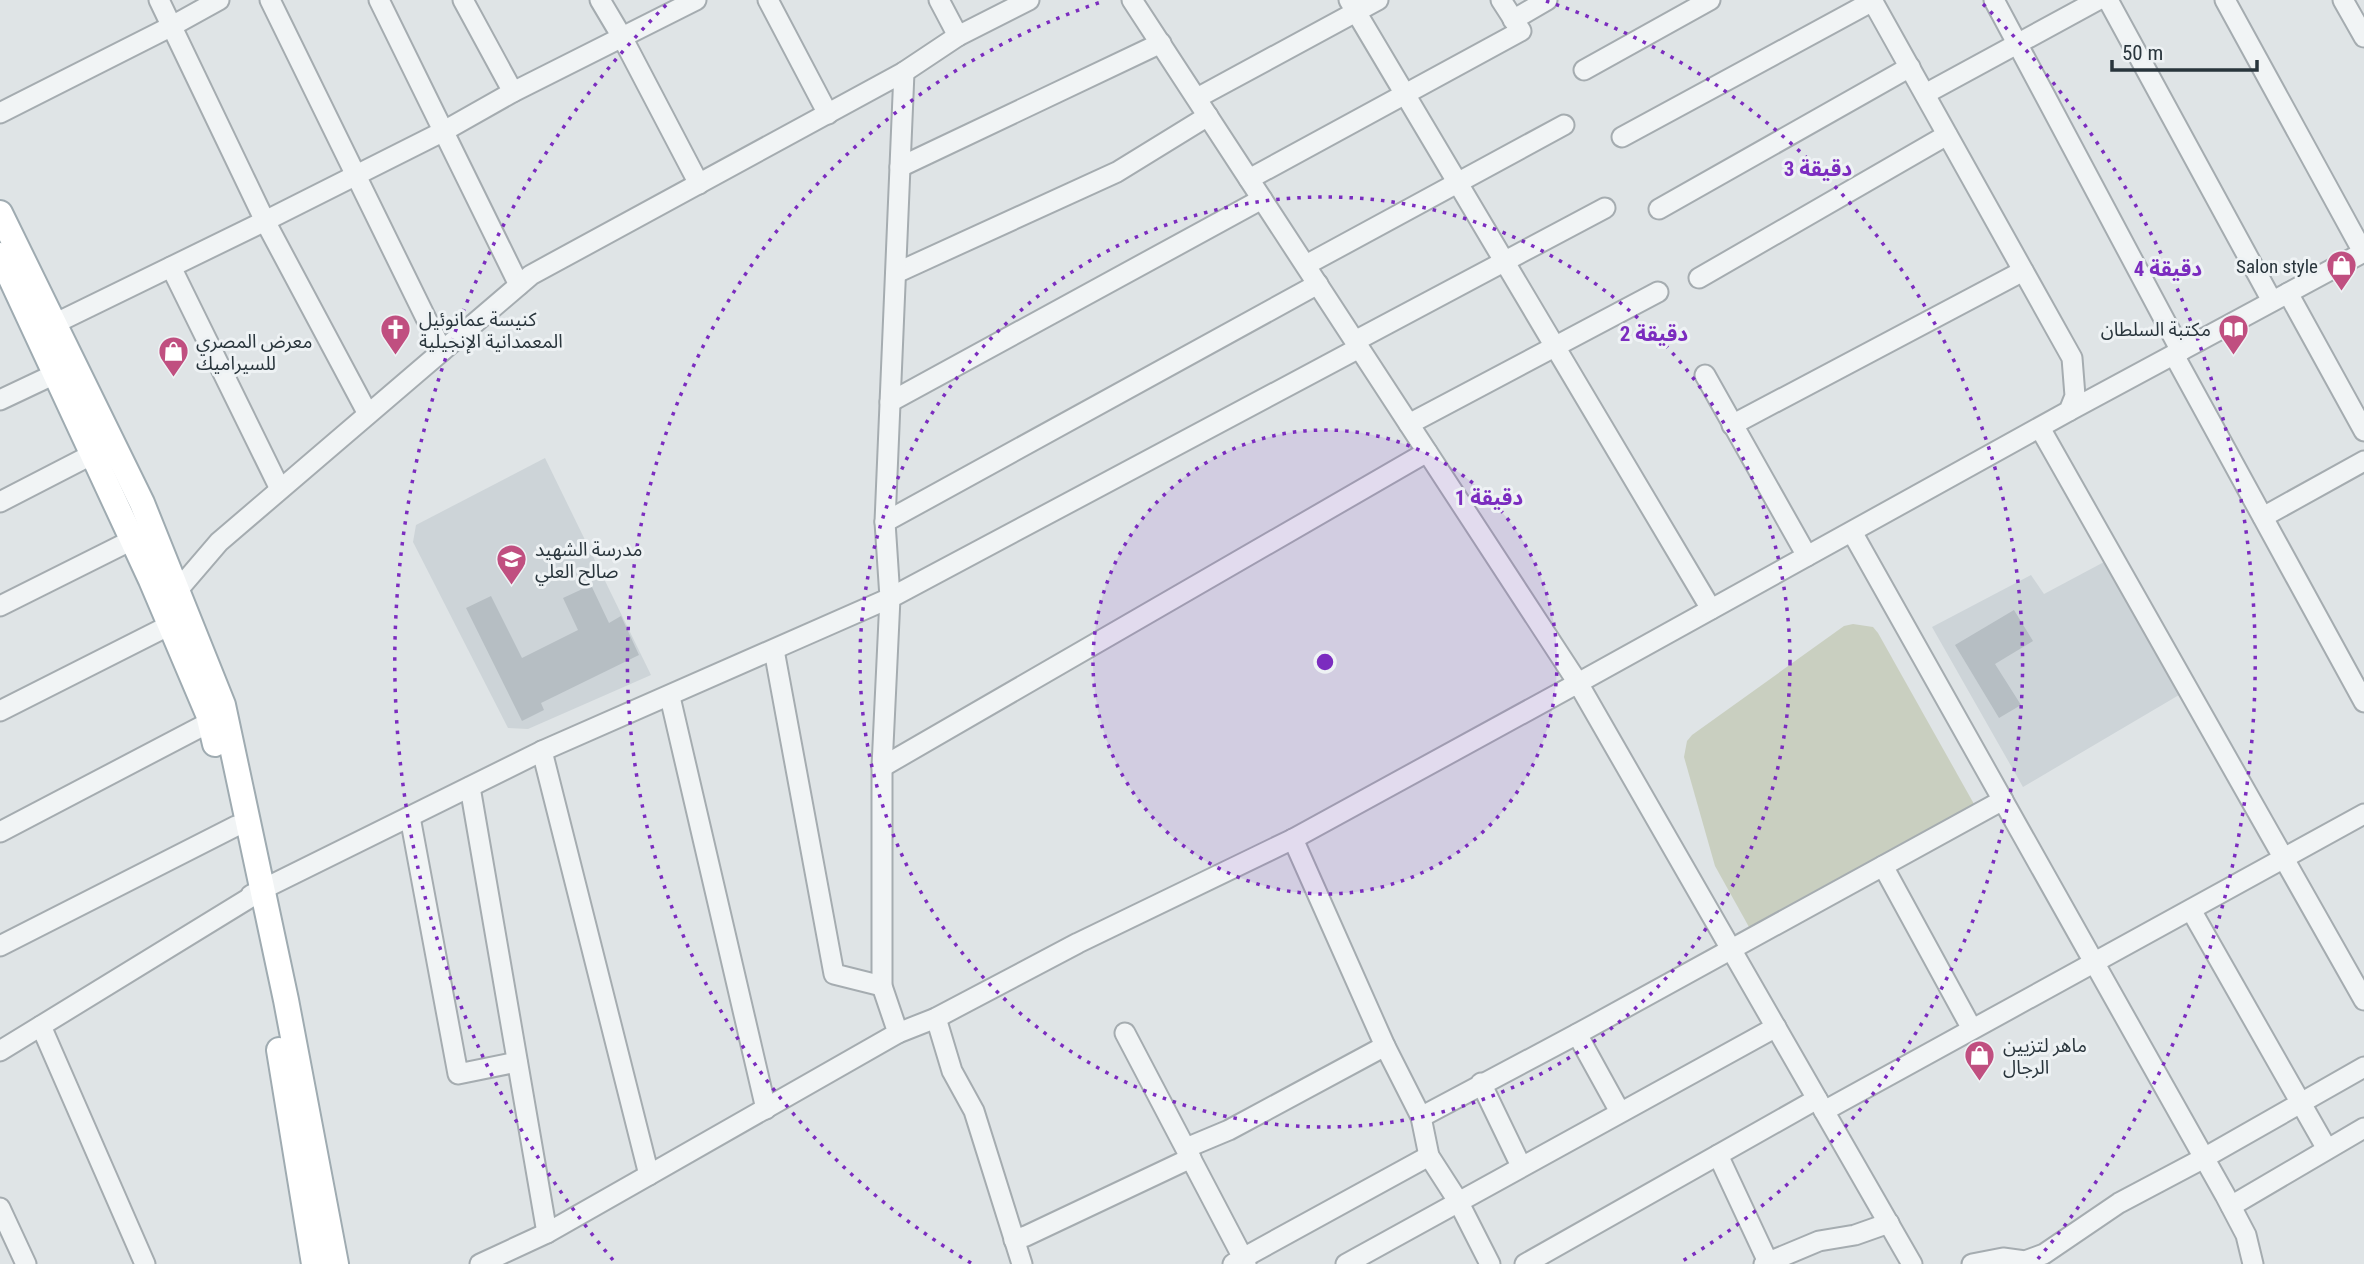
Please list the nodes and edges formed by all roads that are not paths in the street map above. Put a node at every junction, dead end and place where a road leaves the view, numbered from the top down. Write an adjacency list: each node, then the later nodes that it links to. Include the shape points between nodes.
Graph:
1 (159, 0): 24 (street)
2 (219, 0): 24 (street)
3 (270, 0): 45 (street)
4 (379, 0): 41 (street)
5 (464, 0): 33 (street)
6 (600, 0): 26 (street)
7 (696, 0): 26 (street)
8 (768, 0): 38 (street)
9 (940, 0): 25 (street)
10 (1029, 0): 25 (street)
11 (1132, 0): 28 (street)
12 (1378, 0): 22 (street)
13 (1502, 0): 23 (street)
14 (1548, 0): 23 (street)
15 (1710, 0): 31 (street)
16 (1873, 0): 30 (street); 43 (street)
17 (1994, 0): 29 (street)
18 (2098, 0): 29 (street)
19 (2108, 0): 65 (street)
20 (2225, 0): 54 (street)
21 (2343, 0): 27 (street)
22 (1352, 6): 34 (street); 36 (street)
23 (1513, 20): 34 (street, via 1521,31)
24 (172, 26): 37 (street); 53 (street)
25 (958, 36): 32 (street)
26 (622, 37): 33 (street); 48 (street)
27 (2364, 37)
28 (1161, 43): 36 (street); 44 (street)
29 (2017, 44): 35 (street); 70 (street)
30 (1910, 67): 35 (street); 51 (street)
31 (1584, 70)
32 (904, 72): 38 (street); 44 (street)
33 (513, 92): 41 (street)
34 (1405, 94): 46 (street); 47 (street)
35 (1924, 94): 42 (street)
36 (1197, 99): 39 (street)
37 (0, 113)
38 (828, 114): 48 (street)
39 (1208, 116): 46 (street); 60 (street, via 1117,172)
40 (1564, 125): 47 (street)
41 (443, 131): 45 (street); 63 (street)
42 (1947, 135): 59 (street); 61 (street)
43 (1622, 137)
44 (900, 167): 60 (street)
45 (355, 175): 53 (street); 69 (street)
46 (1249, 179): 49 (street)
47 (1458, 183): 55 (street); 56 (street)
48 (699, 184): 63 (street)
49 (1262, 199): 56 (street); 74 (street)
50 (1605, 208): 55 (street)
51 (1660, 209)
52 (0, 212): 66 (main road)
53 (265, 221): 57 (street); 76 (street)
54 (2364, 252): 65 (street)
55 (1504, 261): 67 (street); 68 (street)
56 (1306, 265): 62 (street)
57 (171, 267): 66 (street); 84 (street)
58 (3, 270): 71 (main road)
59 (2023, 271): 75 (street, via 2071,358 2076,396); 78 (street)
60 (896, 274): 74 (street)
61 (1699, 278)
62 (1318, 284): 67 (street); 87 (street)
63 (519, 285): 69 (street)
64 (1658, 292): 68 (street)
65 (2280, 297): 70 (street); 80 (street)
66 (54, 324): 91 (main road, via 142,503)
67 (1357, 344): 77 (street); 92 (street)
68 (1555, 346): 77 (street); 94 (street)
69 (442, 351): 76 (street)
70 (2177, 353): 75 (street); 86 (street)
71 (55, 374): 73 (street); 82 (main road)
72 (1705, 376): 78 (street)
73 (0, 400)
74 (890, 401): 87 (street)
75 (2069, 411): 79 (street)
76 (368, 414): 84 (street)
77 (1409, 424): 81 (street)
78 (1732, 425): 90 (street)
79 (2040, 428): 88 (street); 111 (street)
80 (2364, 431)
81 (1427, 452): 97 (street); 103 (street)
82 (93, 454): 85 (street); 89 (main road)
83 (2364, 461): 86 (street)
84 (280, 489): 91 (street, via 219,542)
85 (0, 502)
86 (2263, 517): 99 (street)
87 (886, 522): 92 (street)
88 (1852, 532): 90 (street); 105 (street)
89 (132, 540): 93 (street); 95 (main road)
90 (1807, 556): 94 (street)
91 (177, 591): 113 (main road, via 223,705)
92 (890, 598): 96 (street); 103 (street)
93 (0, 606)
94 (1712, 609): 97 (street)
95 (170, 625): 100 (street); 101 (main road)
96 (774, 650): 98 (street); 118 (street, via 834,974)
97 (1578, 683): 110 (street); 116 (street)
98 (670, 696): 102 (street); 134 (street)
99 (2364, 702)
100 (0, 711)
101 (210, 722): 108 (main road); 109 (street)
102 (542, 751): 104 (street); 144 (street)
103 (882, 767): 118 (street)
104 (470, 787): 107 (street); 129 (street)
105 (2003, 800): 112 (street); 117 (street)
106 (2364, 814): 111 (street)
107 (410, 817): 113 (street); 129 (street, via 458,1074)
108 (236, 825): 113 (main road); 115 (street)
109 (0, 832)
110 (1293, 839): 120 (street); 127 (street)
111 (2283, 858): 114 (street); 119 (street)
112 (1883, 866): 116 (street); 123 (street)
113 (255, 894): 121 (street); 156 (main road); 157 (main road, via 286,1000)
114 (2191, 909): 117 (street); 132 (street)
115 (0, 946)
116 (1731, 950): 122 (street); 126 (street)
117 (2094, 962): 123 (street); 142 (street)
118 (882, 986): 125 (street)
119 (2364, 1000)
120 (936, 1018): 125 (street); 150 (street, via 952,1071 974,1111)
121 (41, 1026): 128 (street); 155 (street)
122 (1776, 1027): 133 (street); 135 (street)
123 (1972, 1029): 133 (street)
124 (1125, 1032): 139 (street)
125 (898, 1033): 134 (street)
126 (1577, 1034): 131 (street); 135 (street)
127 (1385, 1046): 136 (street); 139 (street)
128 (0, 1051)
129 (517, 1062): 149 (street)
130 (2364, 1067): 132 (street)
131 (1481, 1083): 136 (street); 143 (street)
132 (2301, 1103): 138 (street); 142 (street)
133 (1821, 1105): 140 (street); 148 (street)
134 (766, 1109): 144 (street)
135 (1620, 1112): 143 (street)
136 (1421, 1117): 141 (street)
137 (2364, 1128): 138 (street)
138 (2327, 1149): 146 (street)
139 (1189, 1153): 150 (street); 151 (street)
140 (1718, 1155): 153 (street); 162 (street)
141 (1429, 1156): 145 (street); 151 (street)
142 (2204, 1158): 146 (street); 163 (street, via 2119,1203 2044,1254 2025,1261 2003,1258)
143 (1521, 1166): 145 (street)
144 (649, 1175): 149 (street)
145 (1458, 1201): 160 (street); 161 (street)
146 (2231, 1206): 164 (street, via 2246,1235)
147 (0, 1208): 154 (street)
148 (1889, 1223): 152 (street); 153 (street, via 1819,1241)
149 (547, 1233): 158 (street)
150 (1014, 1240): 159 (street)
151 (1241, 1262)
152 (1906, 1262)
153 (1766, 1263)
154 (26, 1264)
155 (145, 1264)
156 (314, 1264)
157 (336, 1264)
158 (480, 1264)
159 (1022, 1264)
160 (1346, 1264)
161 (1490, 1264)
162 (1525, 1264)
163 (1972, 1264)
164 (2253, 1264)

